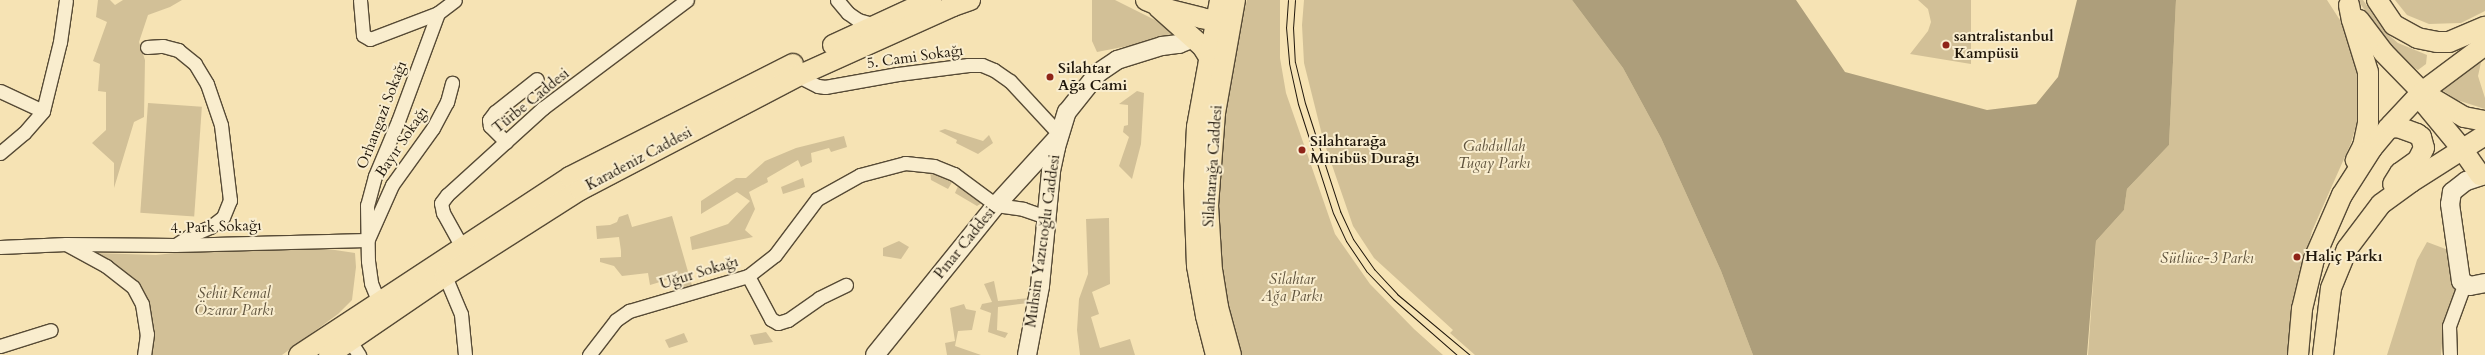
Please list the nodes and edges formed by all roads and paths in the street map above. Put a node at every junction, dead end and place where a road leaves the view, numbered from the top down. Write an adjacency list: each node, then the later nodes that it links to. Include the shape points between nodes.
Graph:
1 (66, 0): 26 (street, via 60,42)
2 (360, 0): 12 (street, via 363,35 370,39)
3 (455, 0): 12 (street)
4 (687, 0): 31 (street, Türbe Caddesi, via 544,108)
5 (836, 0): 13 (street)
6 (931, 0): 14 (main road, Karadeniz Caddesi)
7 (970, 0): 21 (main road, Karadeniz Caddesi)
8 (2377, 0): 15 (main road, via 2394,25 2417,38 2449,42)
9 (2348, 2): 25 (main road, via 2374,41); 35 (main road, via 2368,72 2368,109 2363,146)
10 (1162, 3): 11 (main road); 16 (main road)
11 (1226, 8): 20 (main road, Silahtarağa Caddesi); 61 (main road, Silahtarağa Caddesi, via 1208,206 1212,271 1218,307)
12 (438, 13): 39 (street, Orhangazi Sokağı, via 398,122 374,176 367,204)
13 (848, 13): 14 (street, via 866,24); 17 (street, via 850,32)
14 (876, 25): 17 (main road, Karadeniz Caddesi)
15 (2485, 27)
16 (1194, 38): 20 (main road); 29 (main road, Muhsin Yazıcıoğlu Caddesi, via 1117,60 1098,73 1067,112)
17 (844, 41): 43 (main road, Karadeniz Caddesi, via 768,76 577,174)
18 (2485, 45): 25 (main road)
19 (147, 47): 41 (street, via 163,46 178,50 195,64 207,84 221,125 230,188 230,200 223,217 210,227)
20 (1210, 57): 60 (main road, Silahtarağa Caddesi, via 1197,127 1194,222 1200,284)
21 (798, 76): 29 (street, 5. Cami Sokağı, via 825,87 898,74 968,65 982,66 994,70 1010,82); 44 (main road, Karadeniz Caddesi, via 580,190)
22 (537, 79): 31 (street, via 494,112 489,120 490,126)
23 (452, 83): 39 (street, Bayır Sokağı, via 447,102 433,128 392,185)
24 (0, 91): 26 (street)
25 (2422, 92): 27 (main road, via 2460,115); 28 (main road); 32 (main road, via 2424,103)
26 (43, 111): 33 (street, via 24,133)
27 (2485, 121)
28 (2388, 128): 35 (main road); 37 (main road, via 2398,127 2417,134 2421,137 2424,148 2418,160 2400,173)
29 (1060, 135): 36 (main road, Pınar Caddesi); 38 (main road, Muhsin Yazıcıoğlu Caddesi, via 1051,171)
30 (2485, 135): 32 (main road)
31 (506, 142): 43 (street, Türbe Caddesi, via 446,195 442,204 447,223)
32 (2462, 149): 34 (main road); 37 (main road)
33 (0, 153)
34 (2483, 175): 48 (main road, via 2466,181 2452,192 2451,215 2461,281)
35 (2342, 195): 62 (main road, via 2314,260 2302,309)
36 (996, 204): 38 (street, Uğur Sokağı); 45 (street, Uğur Sokağı, via 954,174 934,166 905,163 860,175 817,199 776,255); 58 (main road, Pınar Caddesi)
37 (2381, 204): 63 (main road, via 2347,249 2336,272 2331,288)
38 (1046, 217): 59 (main road, Muhsin Yazıcıoğlu Caddesi, via 1040,286)
39 (367, 240): 41 (street, 4. Park Sokağı); 49 (street, Orhangazi Sokağı, via 371,284)
40 (66, 244): 41 (street, 4. Park Sokağı); 42 (street, 4. Park Sokağı); 53 (street, via 106,266 132,286 142,304 147,334)
41 (175, 245)
42 (0, 247)
43 (462, 247): 49 (main road, Karadeniz Caddesi)
44 (445, 276): 49 (main road, Karadeniz Caddesi); 56 (street, via 461,314)
45 (748, 276): 47 (street, via 771,319 778,323 788,320 819,298); 57 (street, Uğur Sokağı, via 629,311 616,320)
46 (2485, 283): 48 (main road)
47 (846, 285)
48 (2464, 285): 64 (street, via 2449,326)
49 (384, 308): 52 (main road, Karadeniz Caddesi); 54 (main road, Karadeniz Caddesi)
50 (51, 330): 51 (street)
51 (0, 346)
52 (354, 348): 55 (main road, Karadeniz Caddesi)
53 (144, 355)
54 (300, 355)
55 (329, 355)
56 (465, 355)
57 (589, 355)
58 (875, 355)
59 (1027, 355)
60 (1216, 355)
61 (1231, 355)
62 (2298, 355)
63 (2323, 355)
64 (2450, 355)

